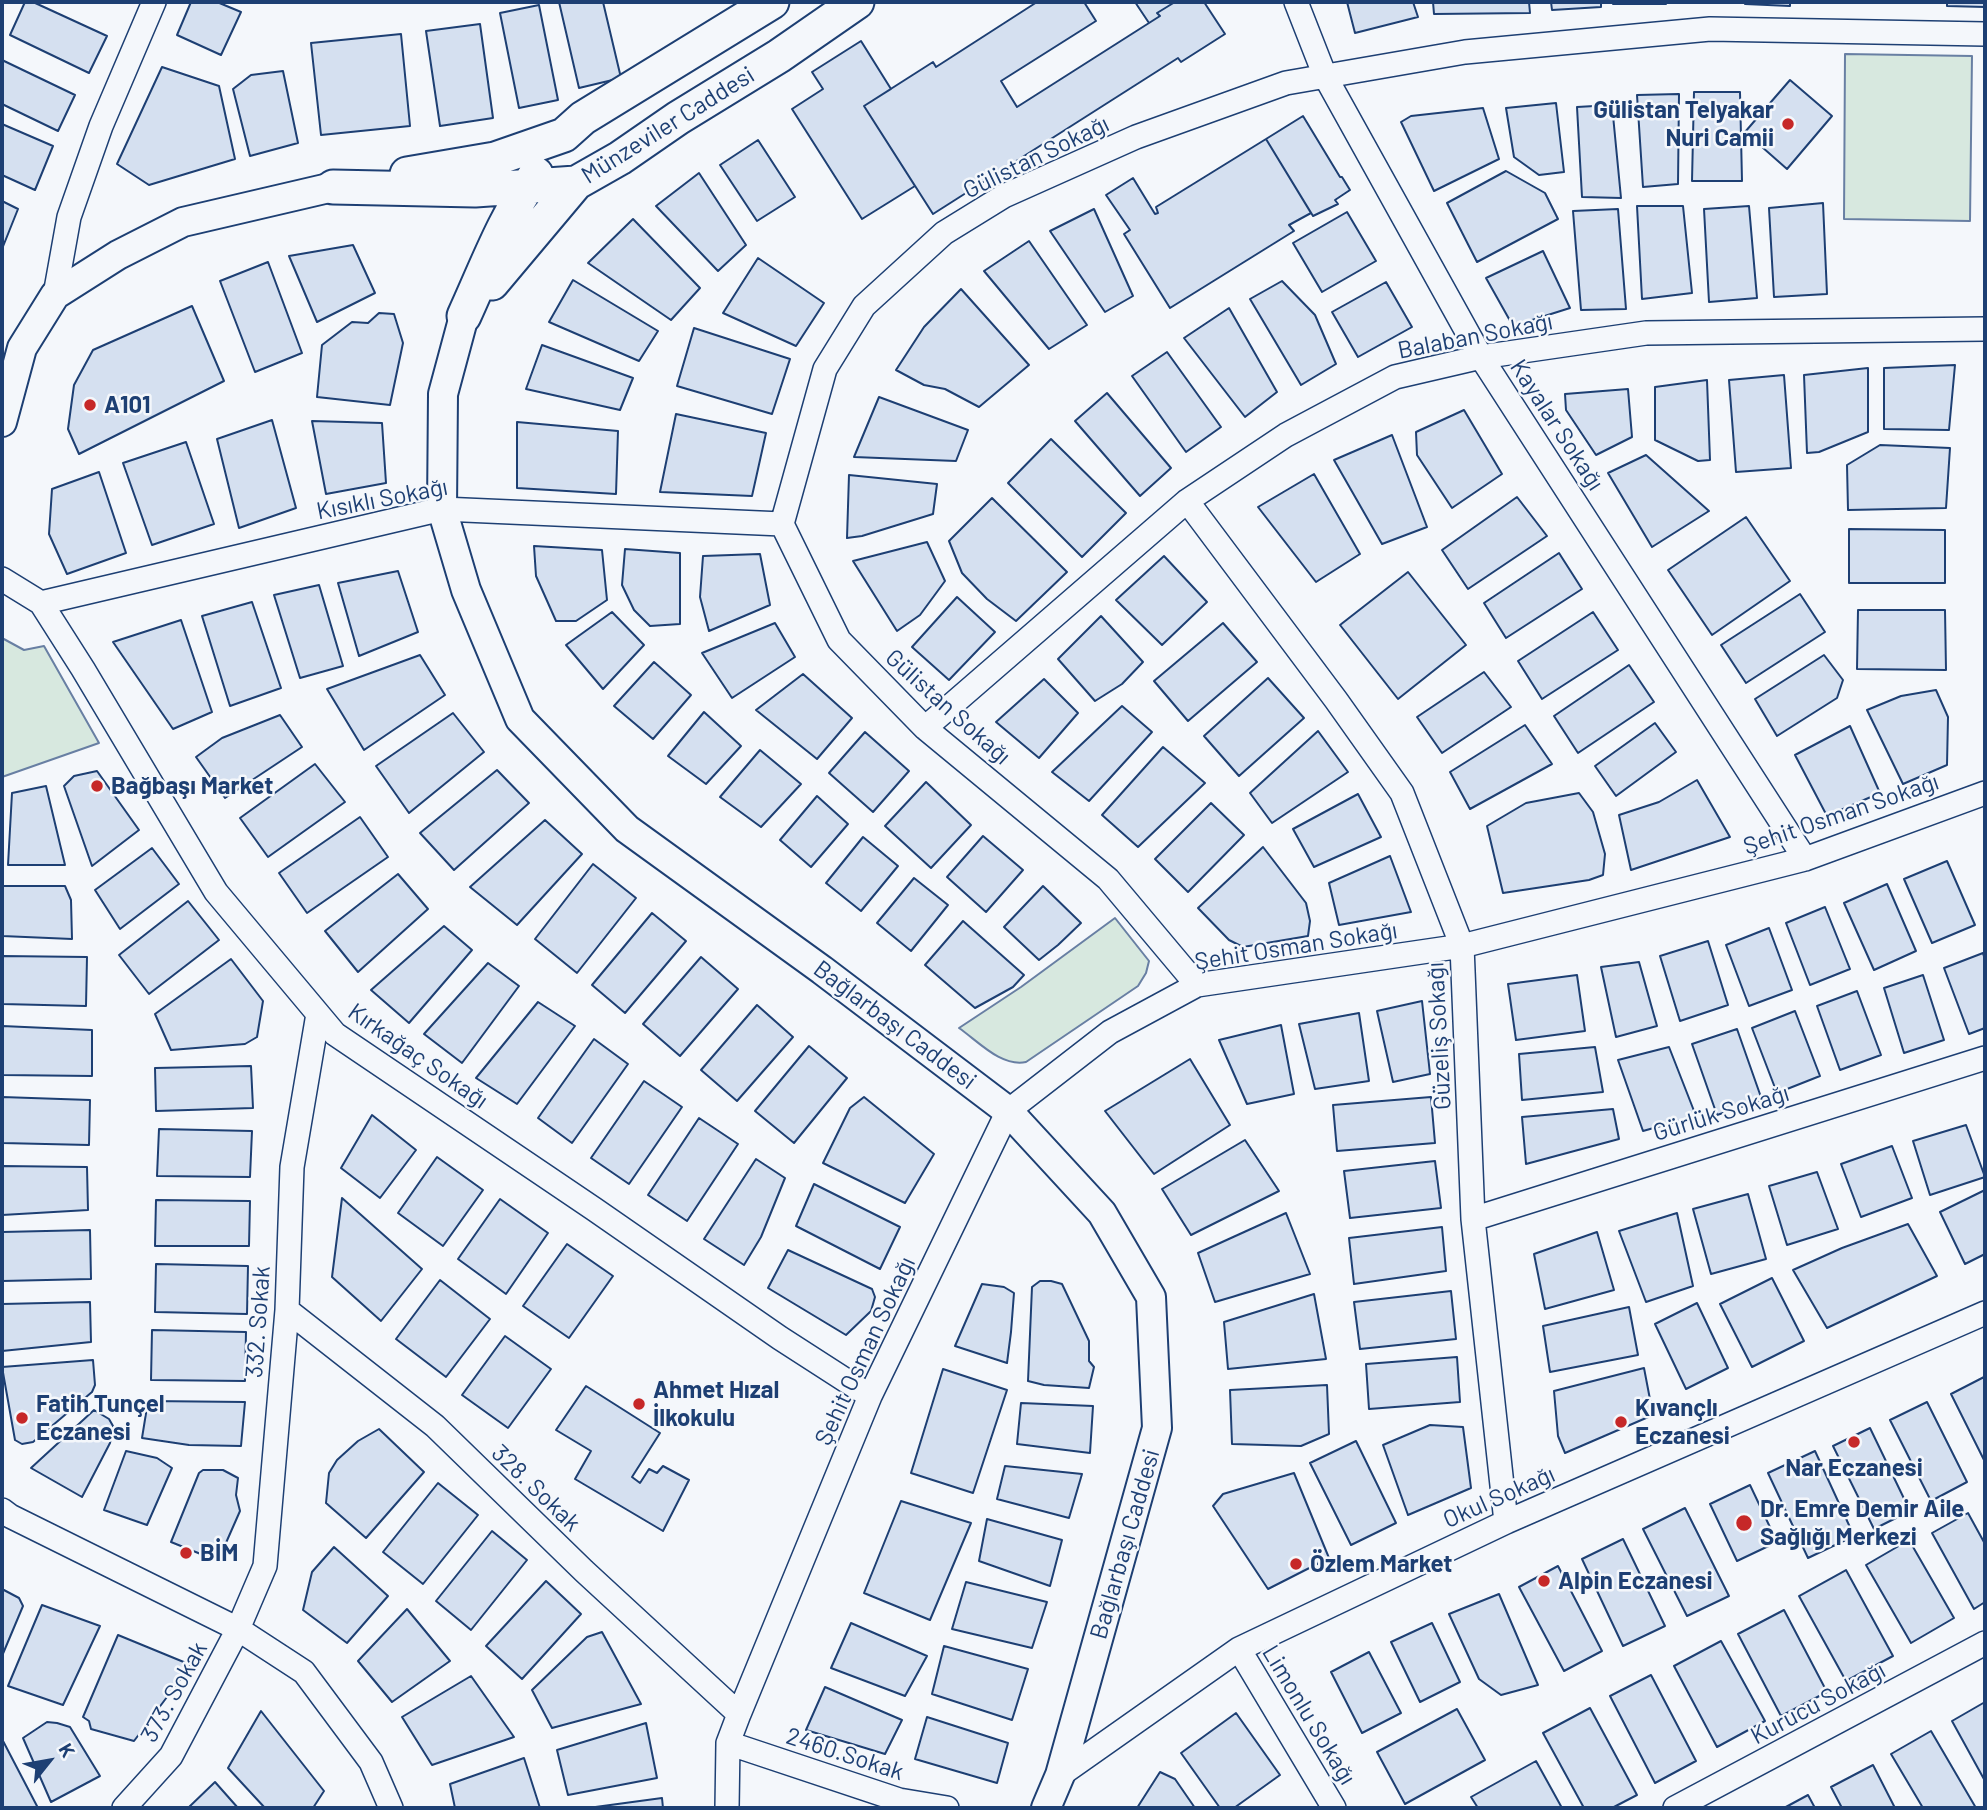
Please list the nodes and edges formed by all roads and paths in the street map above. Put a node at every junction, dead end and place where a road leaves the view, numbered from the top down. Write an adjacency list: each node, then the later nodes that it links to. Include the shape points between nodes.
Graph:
1 (153, 2): 13 (street, via 69,216)
2 (772, 2): 7 (main road, Münzeviler Caddesi, via 583,118)
3 (857, 2): 8 (main road, Münzeviler Caddesi)
4 (1296, 2): 6 (street, Kayalar Sokağı)
5 (1985, 34): 6 (street, Gülistan Sokağı, via 1710,29 1465,52)
6 (1325, 76): 17 (street, Kayalar Sokağı); 21 (street, Gülistan Sokağı, via 1286,83 1136,137 1004,196 944,233 864,306 825,369)
7 (565, 135): 8 (main road); 9 (main road, Münzeviler Caddesi, via 495,159); 10 (main road, Bağlarbaşı Caddesi)
8 (576, 183): 10 (main road, Münzeviler Caddesi); 14 (main road, Bağlarbaşı Caddesi)
9 (333, 187): 11 (main road, Münzeviler Caddesi); 13 (street, Münzeviler Caddesi, via 183,222 118,255)
10 (526, 187): 11 (main road, Münzeviler Caddesi); 12 (main road, Bağlarbaşı Caddesi)
11 (475, 190): 12 (main road, via 491,208)
12 (496, 246): 14 (main road, Bağlarbaşı Caddesi)
13 (55, 295): 16 (street, Münzeviler Caddesi)
14 (464, 316): 20 (street, Bağlarbaşı Caddesi, via 443,394)
15 (1985, 329): 17 (street, Balaban Sokağı, via 1646,333)
16 (12, 350): 18 (street, Münzeviler Caddesi)
17 (1481, 356): 19 (street, Balaban Sokağı, via 1395,377 1286,435); 26 (street, Kayalar Sokağı)
18 (2, 422)
19 (1187, 501): 24 (street, Balaban Sokağı); 27 (street, Güzeliş Sokağı, via 1402,793)
20 (442, 509): 21 (street, Kısıklı Sokağı); 23 (street, Kısıklı Sokağı); 31 (street, Bağlarbaşı Caddesi, via 466,590 520,719 627,829)
21 (782, 524): 24 (street, Gülistan Sokağı, via 839,640)
22 (2, 579): 23 (street, Kırkağaç Sokağı)
23 (41, 603): 29 (street, Kırkağaç Sokağı, via 216,892)
24 (925, 728): 28 (street, Gülistan Sokağı, via 1108,878)
25 (1985, 793): 26 (street, Şehit Osman Sokağı)
26 (1805, 859): 27 (street, Şehit Osman Sokağı)
27 (1462, 946): 28 (street, Şehit Osman Sokağı); 32 (street, Güzeliş Sokağı)
28 (1197, 985): 31 (street, Şehit Osman Sokağı, via 1110,1032)
29 (318, 1014): 33 (street, 332. Sokak, via 292,1167); 35 (street, Kırkağaç Sokağı, via 335,1034)
30 (1985, 1058): 32 (street, Gürlük Sokağı)
31 (1008, 1111): 35 (street, Şehit Osman Sokağı); 43 (street, Bağlarbaşı Caddesi, via 1102,1213 1151,1297 1157,1428)
32 (1473, 1219): 37 (street, Güzeliş Sokağı)
33 (287, 1310): 38 (street, 332. Sokak, via 265,1566); 41 (street, 328. Sokak, via 435,1426)
34 (1985, 1313): 37 (street, Okul Sokağı)
35 (870, 1396): 41 (street, Şehit Osman Sokağı)
36 (2, 1510): 38 (street)
37 (1506, 1522): 40 (street, Okul Sokağı)
38 (237, 1629): 44 (street, 373. Sokak, via 171,1756); 45 (street, via 304,1672 371,1762)
39 (1985, 1643): 50 (street, Kurucu Sokağı)
40 (1239, 1649): 43 (street, Okul Sokağı); 49 (street, Limonlu Sokağı)
41 (740, 1714): 42 (street, Şehit Osman Sokağı)
42 (728, 1743): 46 (street, Şehit Osman Sokağı); 47 (street, 2460.Sokak, via 899,1800)
43 (1060, 1775): 48 (street, Bağlarbaşı Caddesi)
44 (124, 1808)
45 (391, 1808)
46 (727, 1808)
47 (947, 1808)
48 (1046, 1808)
49 (1334, 1808)
50 (1675, 1808)

